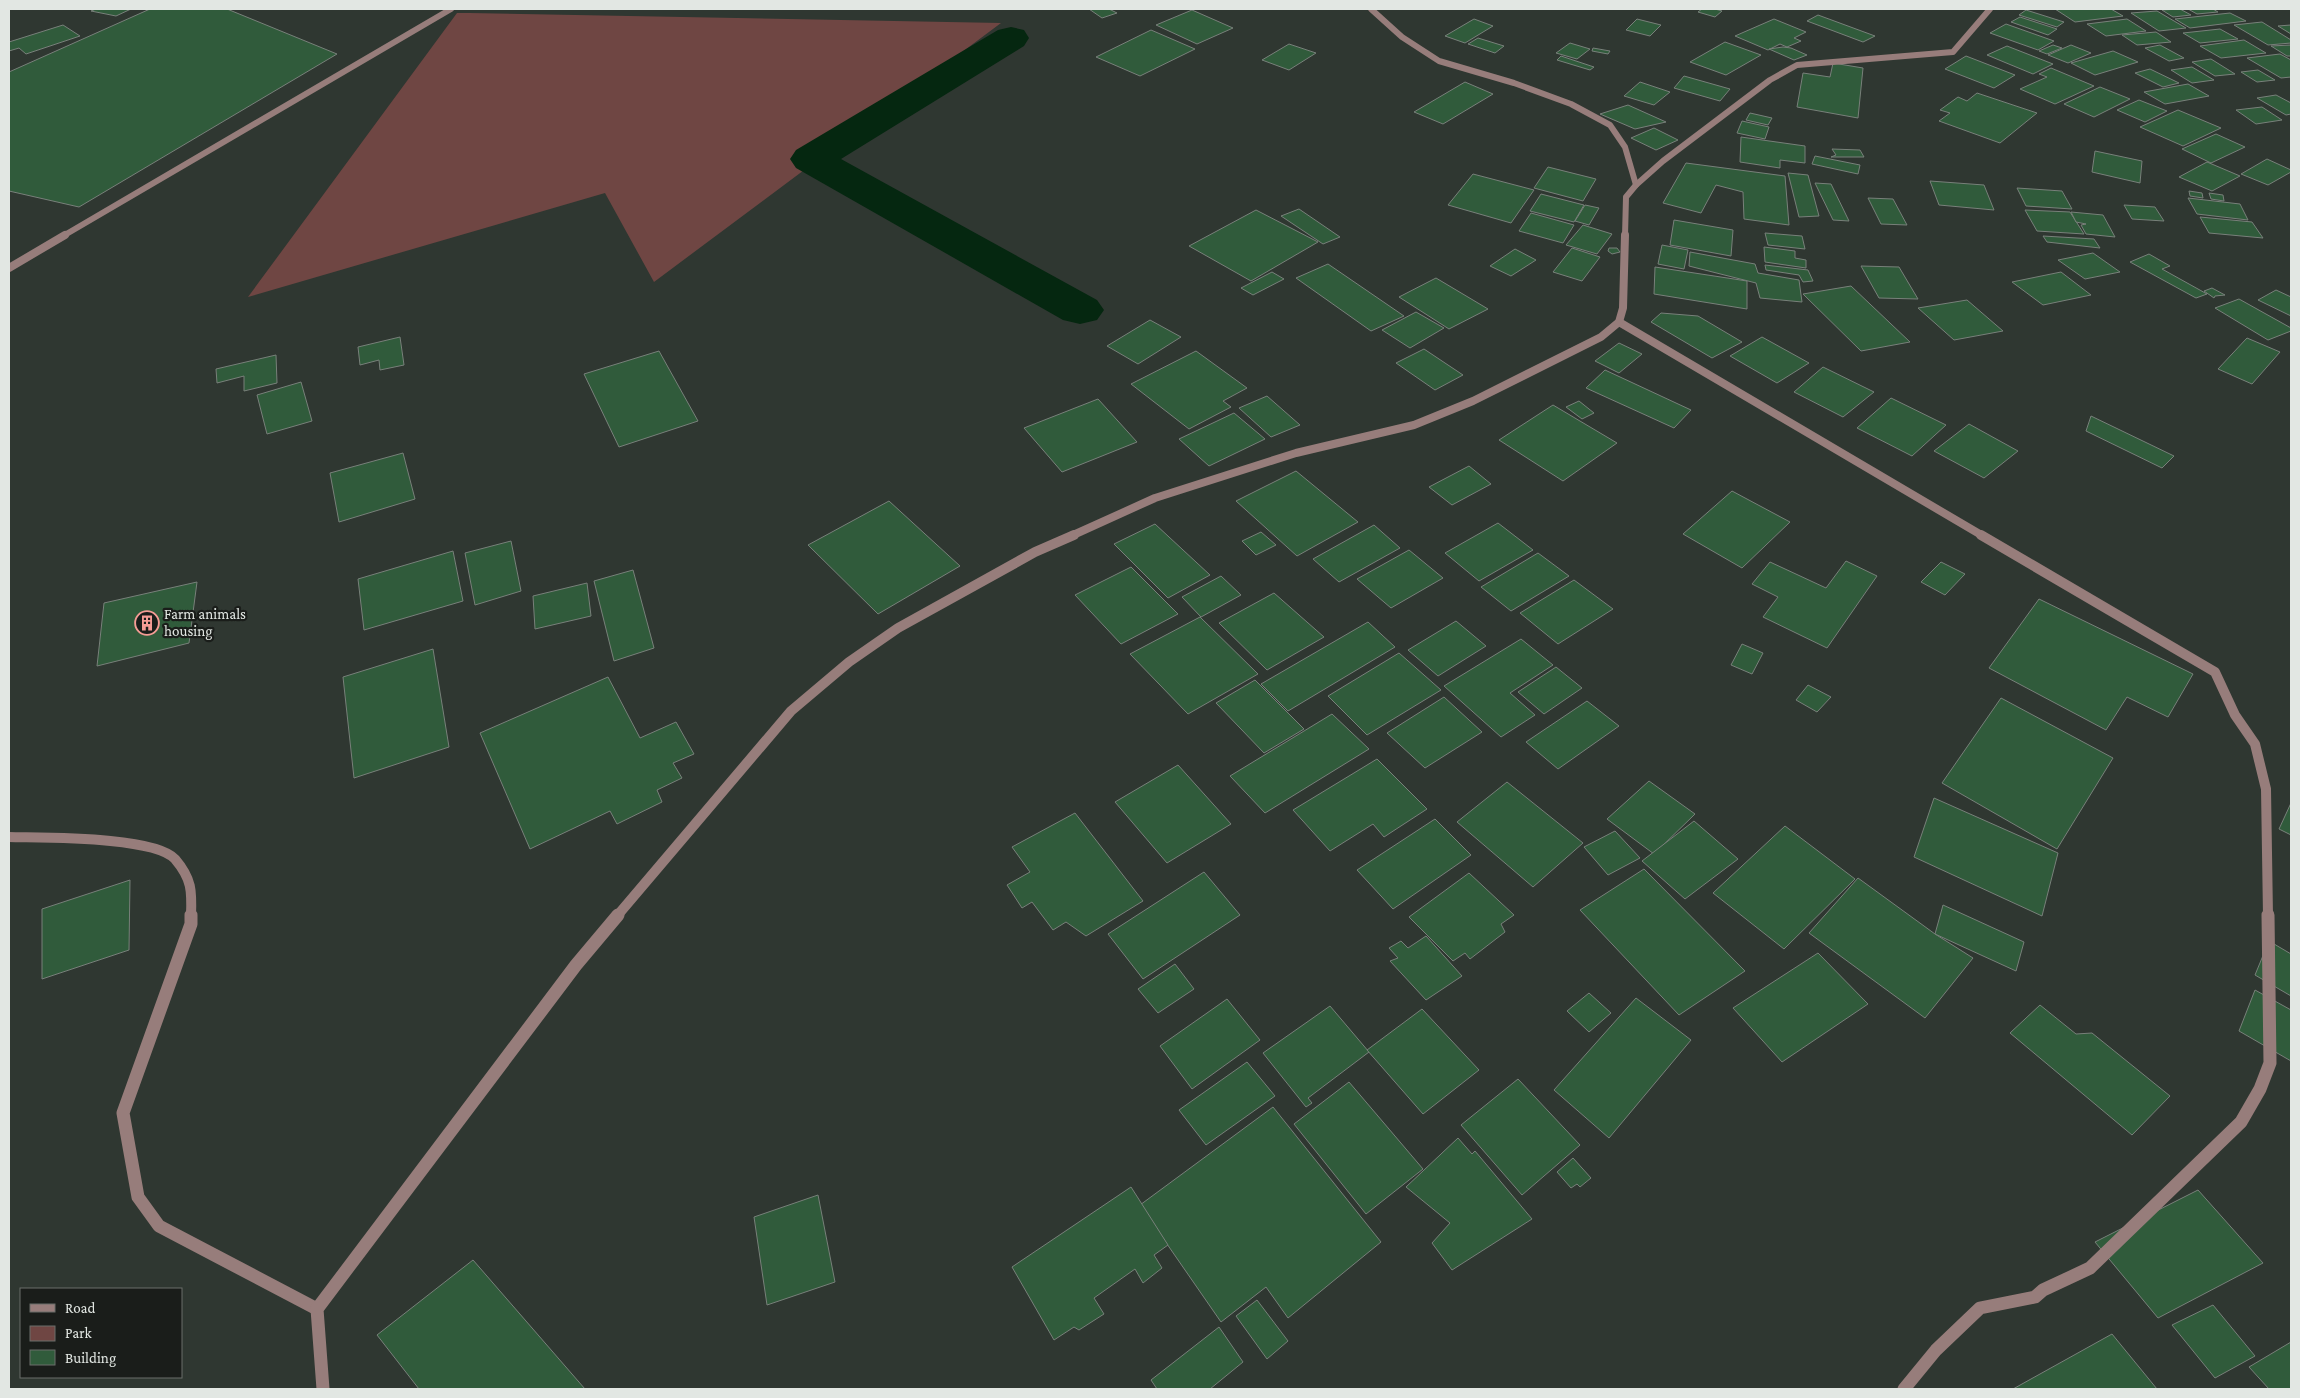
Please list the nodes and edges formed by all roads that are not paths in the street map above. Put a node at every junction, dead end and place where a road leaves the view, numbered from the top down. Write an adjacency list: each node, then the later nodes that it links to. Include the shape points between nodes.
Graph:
1 (451, 9): 5 (street)
2 (1371, 9): 4 (street, via 1402,37 1439,61 1563,101 1610,125 1625,146)
3 (1990, 9): 4 (street, via 1953,52 1797,65 1755,91)
4 (1636, 185): 6 (street, via 1626,196 1623,308)
5 (9, 268)
6 (1619, 322): 8 (street, via 1601,337 1472,401 1414,425 1296,453 1147,502 1035,552 898,628 849,662 791,710 576,965); 10 (street, via 2215,672 2235,715 2255,744 2266,789 2269,941 2270,1063 2260,1088 2241,1122 2090,1268 2035,1297 1980,1308 1936,1350)
7 (9, 837): 8 (street, via 121,842 152,846 174,858 192,887 191,924 123,1113 138,1197 159,1226)
8 (318, 1309): 9 (street)
9 (323, 1389)
10 (1904, 1389)

